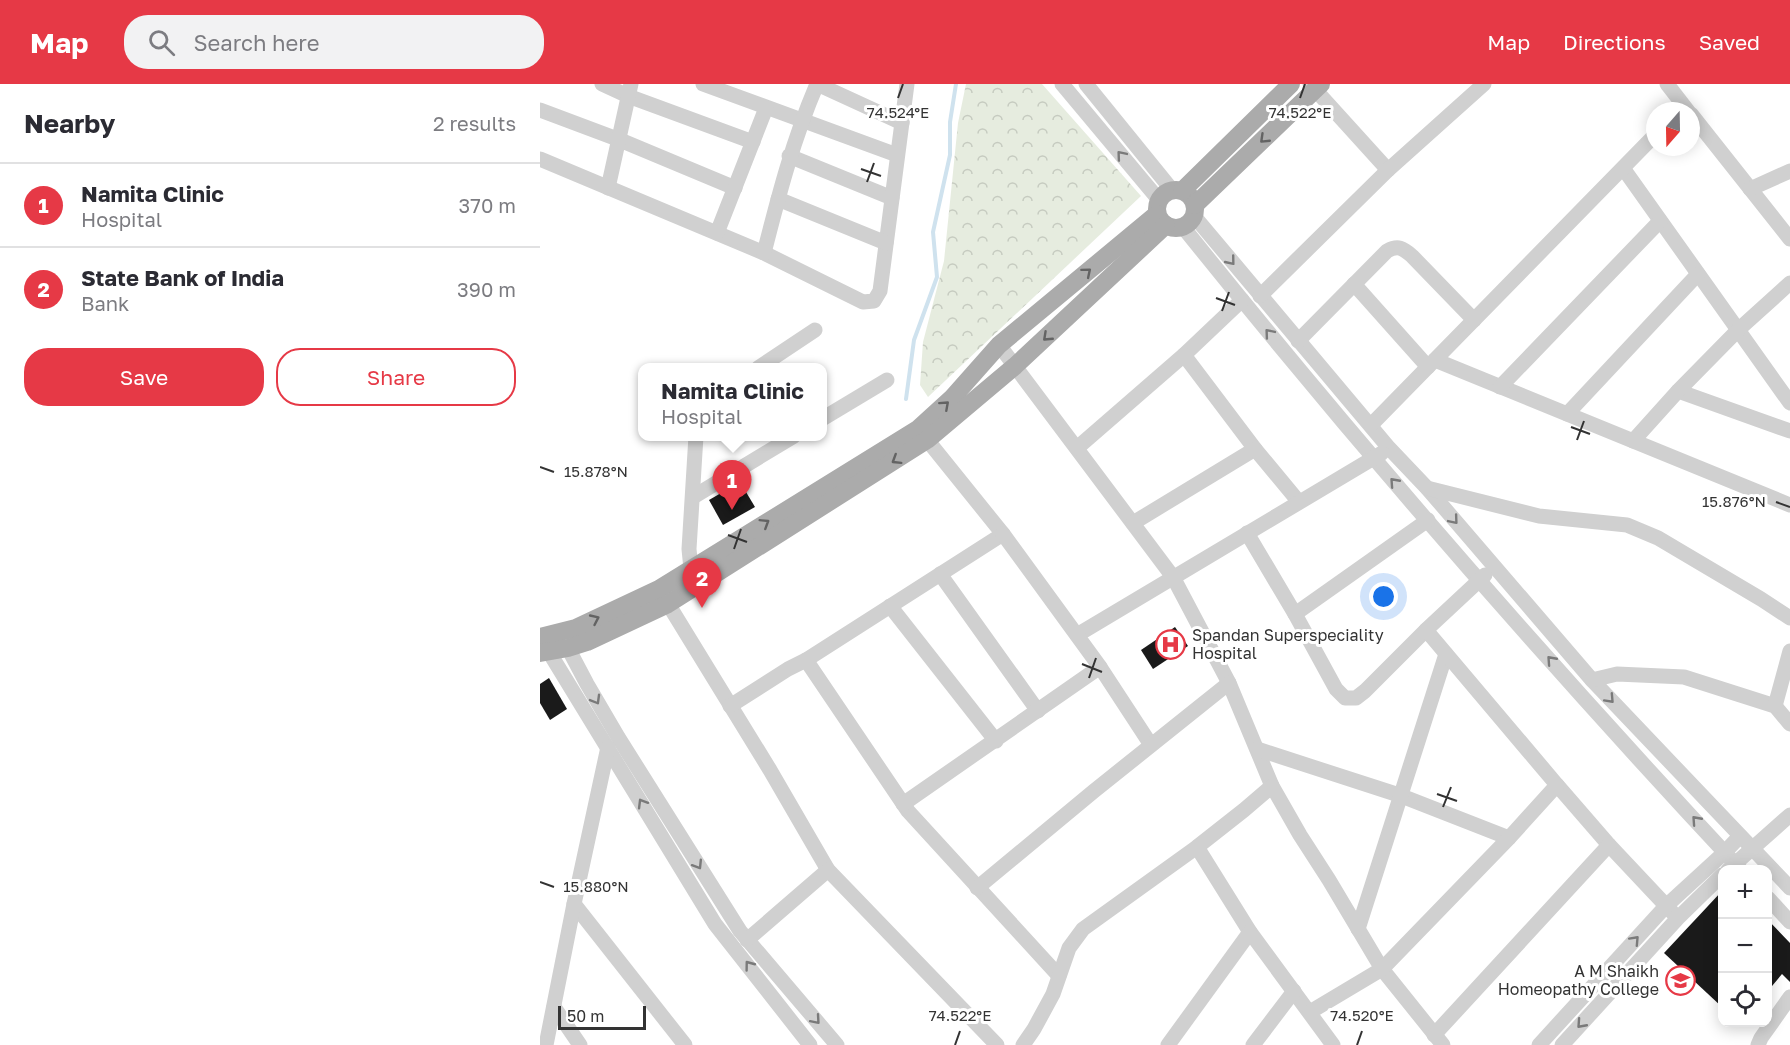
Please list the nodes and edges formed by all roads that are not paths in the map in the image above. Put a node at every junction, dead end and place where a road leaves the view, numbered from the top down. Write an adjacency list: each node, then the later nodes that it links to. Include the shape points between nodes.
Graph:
1 (602, 84): 11 (street)
2 (704, 84): 13 (street)
3 (817, 84): 15 (street); 16 (street)
4 (907, 84): 16 (street)
5 (1062, 84): 32 (street, one-way to 5)
6 (1086, 84): 32 (street)
7 (1291, 84): 32 (main road)
8 (1484, 84): 25 (street)
9 (1667, 84): 12 (street)
10 (1315, 86): 25 (street); 32 (main road, one-way to 32)
11 (629, 90): 18 (street); 19 (street)
12 (1680, 102)
13 (766, 108): 15 (street); 19 (street)
14 (540, 110): 18 (street)
15 (801, 121): 21 (street); 22 (street)
16 (902, 123): 22 (street)
17 (1700, 127): 29 (street)
18 (620, 140): 27 (street); 28 (street)
19 (753, 142): 28 (street)
20 (1646, 144): 24 (street)
21 (789, 156): 30 (street); 31 (street)
22 (897, 156): 30 (street)
23 (540, 159): 27 (street)
24 (1623, 168): 33 (street); 43 (street)
25 (1388, 170): 41 (street)
26 (1790, 171): 29 (street)
27 (608, 188): 34 (street)
28 (735, 188): 34 (street)
29 (1750, 189): 35 (street)
30 (892, 198): 36 (street)
31 (778, 199): 36 (street); 37 (street)
32 (1176, 208): 41 (street, one-way to 41); 42 (street); 47 (main road, one-way to 32); 51 (main road, one-way to 51)
33 (1660, 221): 38 (street); 53 (street)
34 (717, 233): 37 (street)
35 (1790, 239)
36 (886, 243): 37 (street, via 880,291 869,302)
37 (764, 253)
38 (1698, 274): 45 (street); 56 (street)
39 (1790, 283): 45 (street)
40 (1354, 284): 43 (street, via 1387,251 1394,247 1405,250); 46 (street); 50 (street)
41 (1260, 296): 46 (street)
42 (1242, 300): 48 (street); 67 (street, one-way to 42)
43 (1474, 320): 50 (street)
44 (815, 330): 49 (street)
45 (1738, 330): 54 (street); 55 (street)
46 (1298, 341): 58 (street)
47 (999, 345): 51 (street); 60 (main road, one-way to 47)
48 (1184, 355): 64 (street); 66 (street)
49 (766, 363)
50 (1431, 364): 53 (street); 58 (street)
51 (1015, 366): 60 (main road); 64 (street)
52 (887, 380): 57 (street)
53 (1500, 387): 56 (street)
54 (1678, 391): 59 (street); 63 (street)
55 (1790, 403)
56 (1567, 414): 63 (street)
57 (827, 416)
58 (1371, 425): 65 (street)
59 (1790, 431)
60 (923, 434): 74 (street); 77 (main road, one-way to 60); 81 (main road, one-way to 81)
61 (696, 441): 69 (street)
62 (786, 441): 69 (street)
63 (1633, 441): 71 (street)
64 (1077, 448): 73 (street)
65 (1389, 448): 67 (street); 68 (street)
66 (1255, 449): 70 (street); 73 (street)
67 (1373, 458): 70 (street); 72 (street, one-way to 67)
68 (1427, 488): 76 (street, one-way to 76); 84 (street, via 1539,516 1627,525 1658,538)
69 (693, 497): 77 (street)
70 (1299, 502): 75 (street)
71 (1790, 505)
72 (1428, 520): 80 (street); 83 (street)
73 (1133, 523): 79 (street)
74 (1003, 534): 78 (street); 86 (street)
75 (1247, 534): 79 (street); 83 (street)
76 (1494, 567): 80 (street); 93 (street)
77 (691, 569): 81 (main road)
78 (940, 574): 82 (street); 97 (street)
79 (1173, 578): 86 (street); 94 (street)
80 (1479, 581): 85 (street); 113 (street, one-way to 80)
81 (664, 597): 87 (main road, via 587,642); 95 (street)
82 (890, 606): 91 (street); 99 (street)
83 (1295, 614): 85 (street, via 1336,689 1345,698 1356,698 1365,692)
84 (1790, 618)
85 (1426, 630): 90 (street)
86 (1077, 635): 92 (street)
87 (565, 640): 88 (main road); 125 (street, one-way to 125, via 618,737)
88 (543, 645): 101 (street)
89 (1790, 651): 96 (street)
90 (1446, 654): 103 (street); 105 (street)
91 (806, 660): 95 (street); 106 (street)
92 (1100, 667): 97 (street); 100 (street)
93 (1592, 680): 96 (street, via 1617,674 1684,677); 108 (street, one-way to 108)
94 (1229, 683): 100 (street); 102 (street)
95 (730, 706): 114 (street)
96 (1775, 706): 98 (street)
97 (1038, 711): 99 (street)
98 (1790, 724)
99 (996, 741): 106 (street)
100 (1151, 745): 116 (street)
101 (608, 747): 119 (street); 137 (street, one-way to 101, via 715,924)
102 (1257, 749): 104 (street); 105 (street)
103 (1557, 785): 109 (street); 110 (street)
104 (1272, 786): 111 (street); 123 (street)
105 (1400, 795): 109 (street); 123 (street)
106 (903, 804): 116 (street)
107 (1790, 815): 112 (street)
108 (1740, 836): 112 (street); 113 (street)
109 (1509, 838): 126 (street)
110 (1609, 845): 120 (street); 132 (street)
111 (1197, 846): 124 (street); 127 (street, via 1083,929 1069,948)
112 (1753, 849): 113 (street); 117 (street)
113 (1733, 864): 120 (street)
114 (828, 870): 125 (street); 138 (street)
115 (1718, 879): 121 (street)
116 (977, 888): 127 (street)
117 (1790, 888)
118 (1772, 903): 122 (street)
119 (574, 904): 130 (street); 136 (street)
120 (1666, 906): 121 (street); 143 (street, one-way to 120)
121 (1678, 918): 144 (street, one-way to 144)
122 (1790, 922)
123 (1358, 929): 126 (street)
124 (1250, 932): 128 (street); 140 (street)
125 (747, 940): 133 (street, one-way to 133)
126 (1382, 969): 131 (street); 132 (street)
127 (1059, 976): 139 (street)
128 (1294, 991): 131 (street); 141 (street)
129 (1790, 997): 145 (street)
130 (554, 1007): 134 (street); 135 (street)
131 (1310, 1012): 142 (street)
132 (1439, 1040)
133 (832, 1043)
134 (546, 1045)
135 (580, 1045)
136 (685, 1045)
137 (810, 1045)
138 (997, 1045)
139 (1023, 1045)
140 (1168, 1045)
141 (1253, 1045)
142 (1334, 1045)
143 (1539, 1045)
144 (1562, 1045)
145 (1758, 1045)

